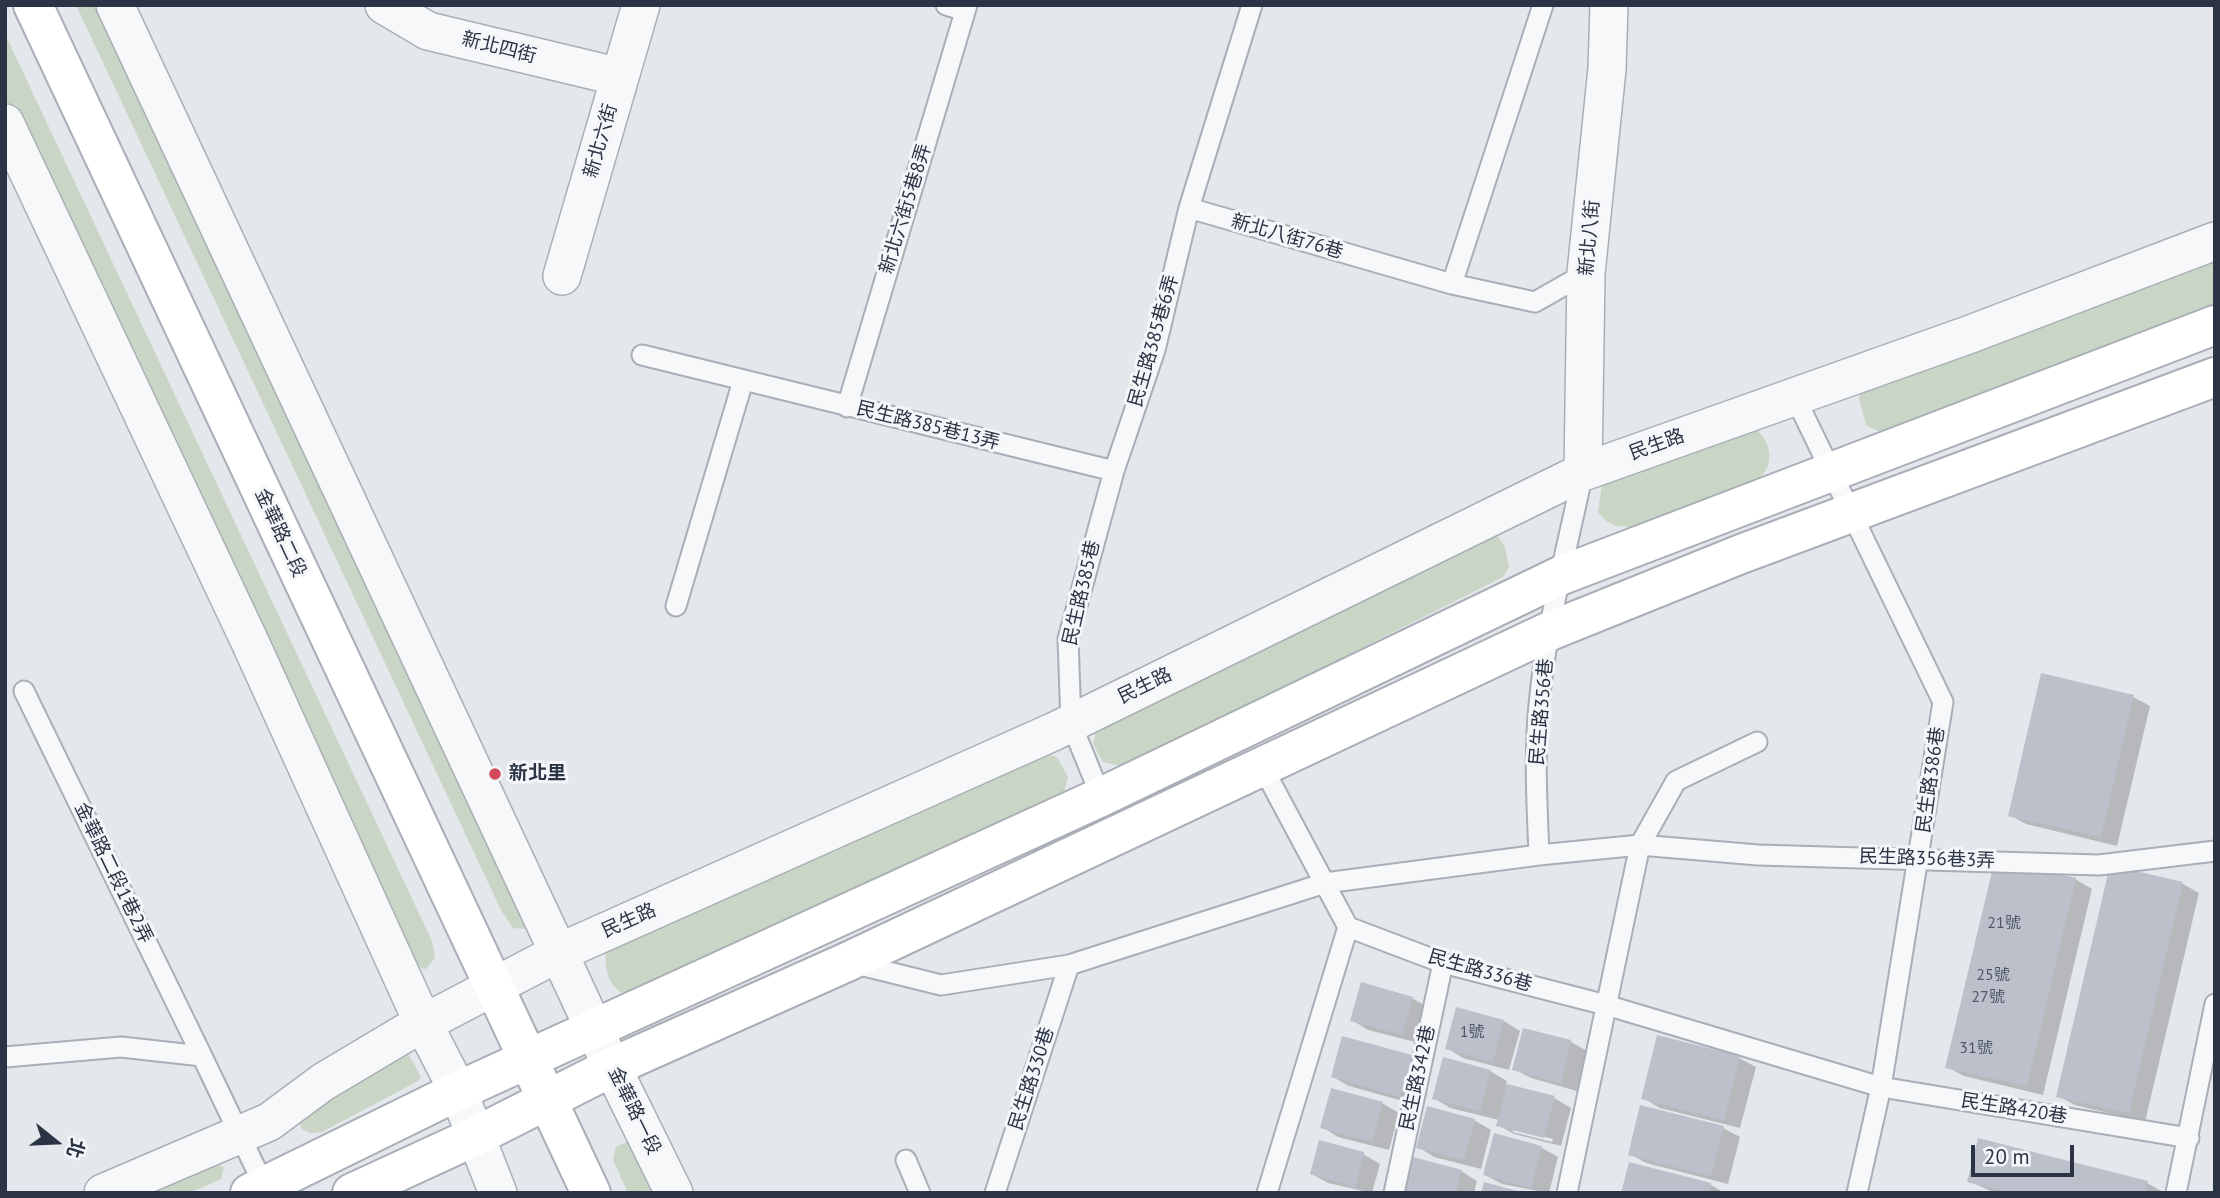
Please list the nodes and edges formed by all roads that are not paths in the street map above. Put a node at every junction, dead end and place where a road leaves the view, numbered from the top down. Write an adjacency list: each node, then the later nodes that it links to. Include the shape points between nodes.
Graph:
1 (33, 5): 46 (street, 金華路二段)
2 (115, 5): 42 (street)
3 (384, 5): 10 (street, 新北四街, via 428,31)
4 (641, 5): 10 (street, 新北六街)
5 (946, 5): 9 (lane, 新北六街5巷8弄)
6 (1252, 5): 12 (lane)
7 (1543, 5): 16 (lane)
8 (1609, 5): 14 (street, 新北八街, via 1607,69)
9 (966, 8): 22 (lane, 新北六街5巷8弄)
10 (620, 77): 15 (street, 新北六街)
11 (5, 122): 49 (street)
12 (1189, 208): 16 (lane, 新北八街76巷); 23 (lane, 民生路385巷6弄, via 1155,350)
13 (2215, 241): 21 (street, 民生路)
14 (1586, 272): 16 (lane, 新北八街76巷, via 1535,302); 24 (street, 新北八街)
15 (562, 276)
16 (1452, 284)
17 (2215, 325): 25 (street)
18 (642, 355): 20 (lane, 民生路385巷13弄)
19 (2215, 377): 26 (street)
20 (743, 381): 22 (lane, 民生路385巷13弄); 28 (lane)
21 (1794, 395): 24 (street, 民生路); 25 (lane, 民生路386巷)
22 (847, 407): 23 (lane, 民生路385巷13弄)
23 (1114, 471): 31 (lane, 民生路385巷, via 1068,639)
24 (1583, 472): 27 (lane, 民生路356巷); 31 (street, 民生路)
25 (1832, 472): 26 (lane, 民生路386巷); 27 (street)
26 (1851, 513): 29 (street); 39 (lane, 民生路386巷, via 1943,702)
27 (1562, 575): 29 (lane, 民生路356巷); 34 (street)
28 (676, 606)
29 (1550, 631): 33 (street); 38 (lane, 民生路356巷, via 1539,705)
30 (24, 691): 51 (lane, 金華路二段1巷2弄)
31 (1071, 723): 34 (lane, 民生路385巷); 42 (street, 民生路)
32 (1757, 742): 36 (lane, via 1676,781)
33 (1262, 766): 35 (street); 40 (lane)
34 (1101, 797): 35 (lane, 民生路385巷); 50 (street)
35 (1118, 833): 43 (street)
36 (1640, 845): 38 (lane); 39 (lane, 民生路356巷3弄, via 1758,855); 47 (lane)
37 (2215, 851): 39 (lane, 民生路356巷3弄, via 2099,865)
38 (1539, 855): 40 (lane)
39 (1920, 858): 55 (lane, 民生路386巷)
40 (1325, 883): 41 (lane); 45 (lane)
41 (1348, 927): 44 (lane, 民生路336巷); 70 (lane)
42 (560, 951): 46 (street, 民生路); 50 (street)
43 (847, 962): 45 (lane, via 941,985); 54 (street)
44 (1443, 963): 47 (lane, 民生路336巷); 71 (lane, 民生路342巷)
45 (1069, 965): 69 (lane, 民生路330巷)
46 (492, 986): 49 (street, 民生路); 53 (street, 金華路二段)
47 (1606, 1004): 55 (lane, 民生路336巷); 72 (lane)
48 (2215, 1004): 60 (lane)
49 (423, 1023): 56 (street); 58 (street, 民生路)
50 (596, 1029): 53 (street); 54 (street, 金華路一段)
51 (202, 1056): 52 (lane, via 121,1047); 58 (lane, 金華路二段1巷2弄)
52 (5, 1057)
53 (530, 1060): 56 (street); 57 (street)
54 (612, 1067): 57 (street); 67 (street, 金華路一段)
55 (1881, 1087): 60 (lane, 民生路420巷); 73 (lane, 民生路386巷)
56 (458, 1091): 59 (street); 62 (street)
57 (549, 1099): 59 (street); 66 (street)
58 (240, 1136): 62 (lane, 金華路二段1巷2弄); 63 (street, 民生路)
59 (476, 1136): 64 (street); 65 (street)
60 (2189, 1138): 74 (lane)
61 (906, 1160): 68 (lane)
62 (261, 1191)
63 (103, 1193)
64 (352, 1193)
65 (498, 1193)
66 (590, 1193)
67 (674, 1193)
68 (920, 1193)
69 (995, 1193)
70 (1267, 1193)
71 (1394, 1193)
72 (1567, 1193)
73 (1857, 1193)
74 (2176, 1193)

